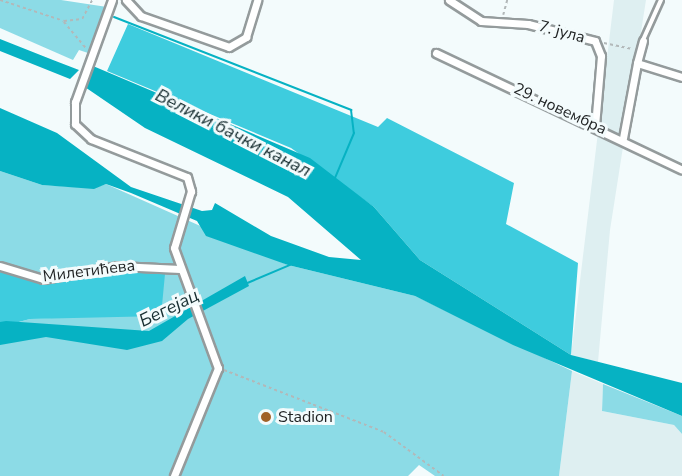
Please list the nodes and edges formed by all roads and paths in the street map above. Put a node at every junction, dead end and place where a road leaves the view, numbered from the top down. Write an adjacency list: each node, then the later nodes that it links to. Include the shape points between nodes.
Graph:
1 (0, 0): 9 (path)
2 (92, 0): 9 (path, via 82,19)
3 (112, 0): 15 (street)
4 (126, 0): 5 (street, via 141,16 229,47 246,37)
5 (257, 0)
6 (449, 0): 10 (street, 7. јула, via 477,20)
7 (507, 0): 10 (path)
8 (661, 0): 12 (lane)
9 (64, 21): 15 (path)
10 (501, 22): 11 (street, 7. јула)
11 (595, 41): 13 (path); 18 (street, 7. јула, via 601,56)
12 (643, 41): 13 (street)
13 (638, 51): 16 (street)
14 (436, 52): 18 (street, 29. новембра)
15 (95, 53): 22 (street, via 75,102 79,130 181,171 190,185 174,248)
16 (637, 63): 17 (street); 19 (street)
17 (682, 77)
18 (595, 126): 19 (street, 29. новембра)
19 (623, 138): 20 (street, 29. новембра)
20 (682, 171)
21 (0, 266): 22 (street, Милетићева, via 43,279 118,266)
22 (180, 269): 23 (street)
23 (218, 368): 24 (street); 25 (path, via 384,432)
24 (174, 476)
25 (444, 476)

